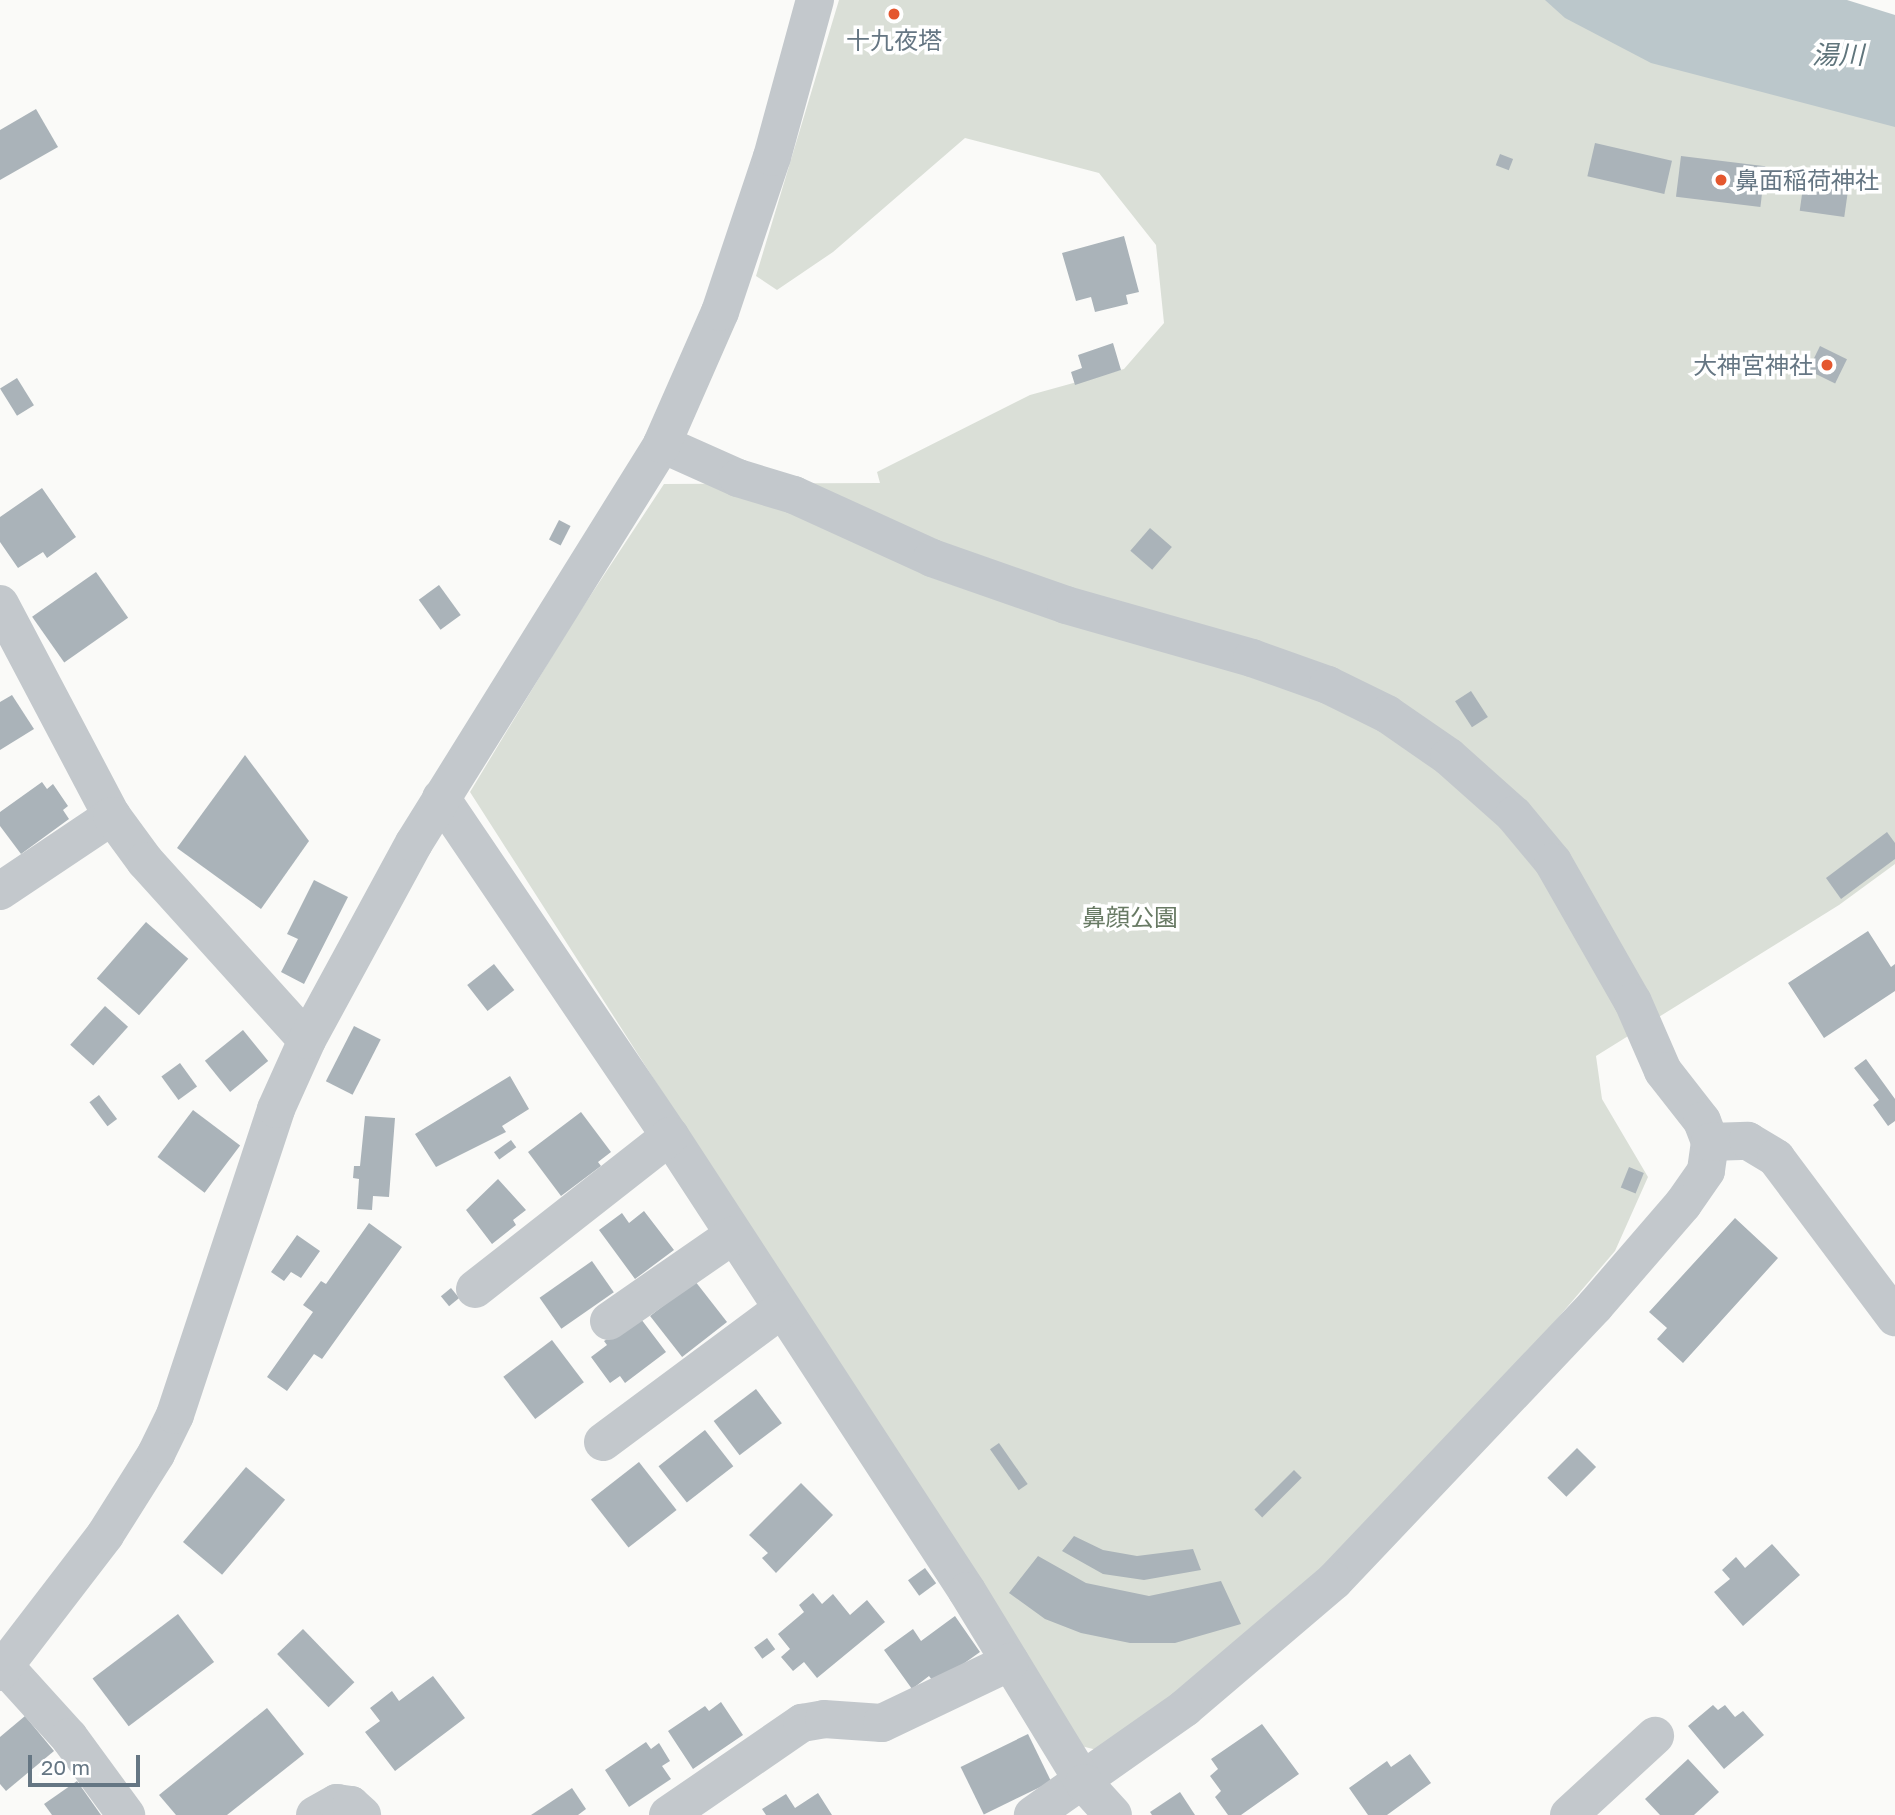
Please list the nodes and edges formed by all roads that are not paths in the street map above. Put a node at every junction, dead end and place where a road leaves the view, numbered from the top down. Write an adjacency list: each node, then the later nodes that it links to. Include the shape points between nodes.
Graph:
1 (815, 0): 2 (street, via 772,157 720,312)
2 (662, 444): 4 (street); 9 (street, via 738,478 794,495 932,558 1066,605 1252,658 1328,685 1387,714 1449,757 1514,815 1553,862 1633,1002 1663,1071 1702,1121)
3 (2, 615): 5 (street)
4 (441, 798): 7 (street); 8 (street)
5 (112, 816): 6 (street); 7 (street, via 145,861)
6 (0, 891)
7 (307, 1040): 17 (street, via 276,1109 171,1425 137,1489 105,1535)
8 (670, 1136): 10 (street); 11 (street)
9 (1710, 1142): 13 (street, via 1748,1141 1776,1158); 19 (street, via 1706,1171 1683,1204 1422,1492 1334,1581 1185,1708)
10 (733, 1235): 12 (street); 14 (street)
11 (475, 1289)
12 (782, 1309): 15 (street); 16 (street)
13 (1895, 1317)
14 (610, 1321)
15 (603, 1442)
16 (1010, 1662): 19 (street); 23 (street, via 907,1715 882,1723 824,1719 802,1723)
17 (2, 1666): 20 (street, via 69,1737)
18 (1655, 1736): 26 (street)
19 (1084, 1783): 24 (street); 25 (street)
20 (126, 1815)
21 (315, 1815): 22 (street, via 337,1803 351,1805)
22 (362, 1815)
23 (668, 1815)
24 (1033, 1815)
25 (1113, 1815)
26 (1569, 1815)

